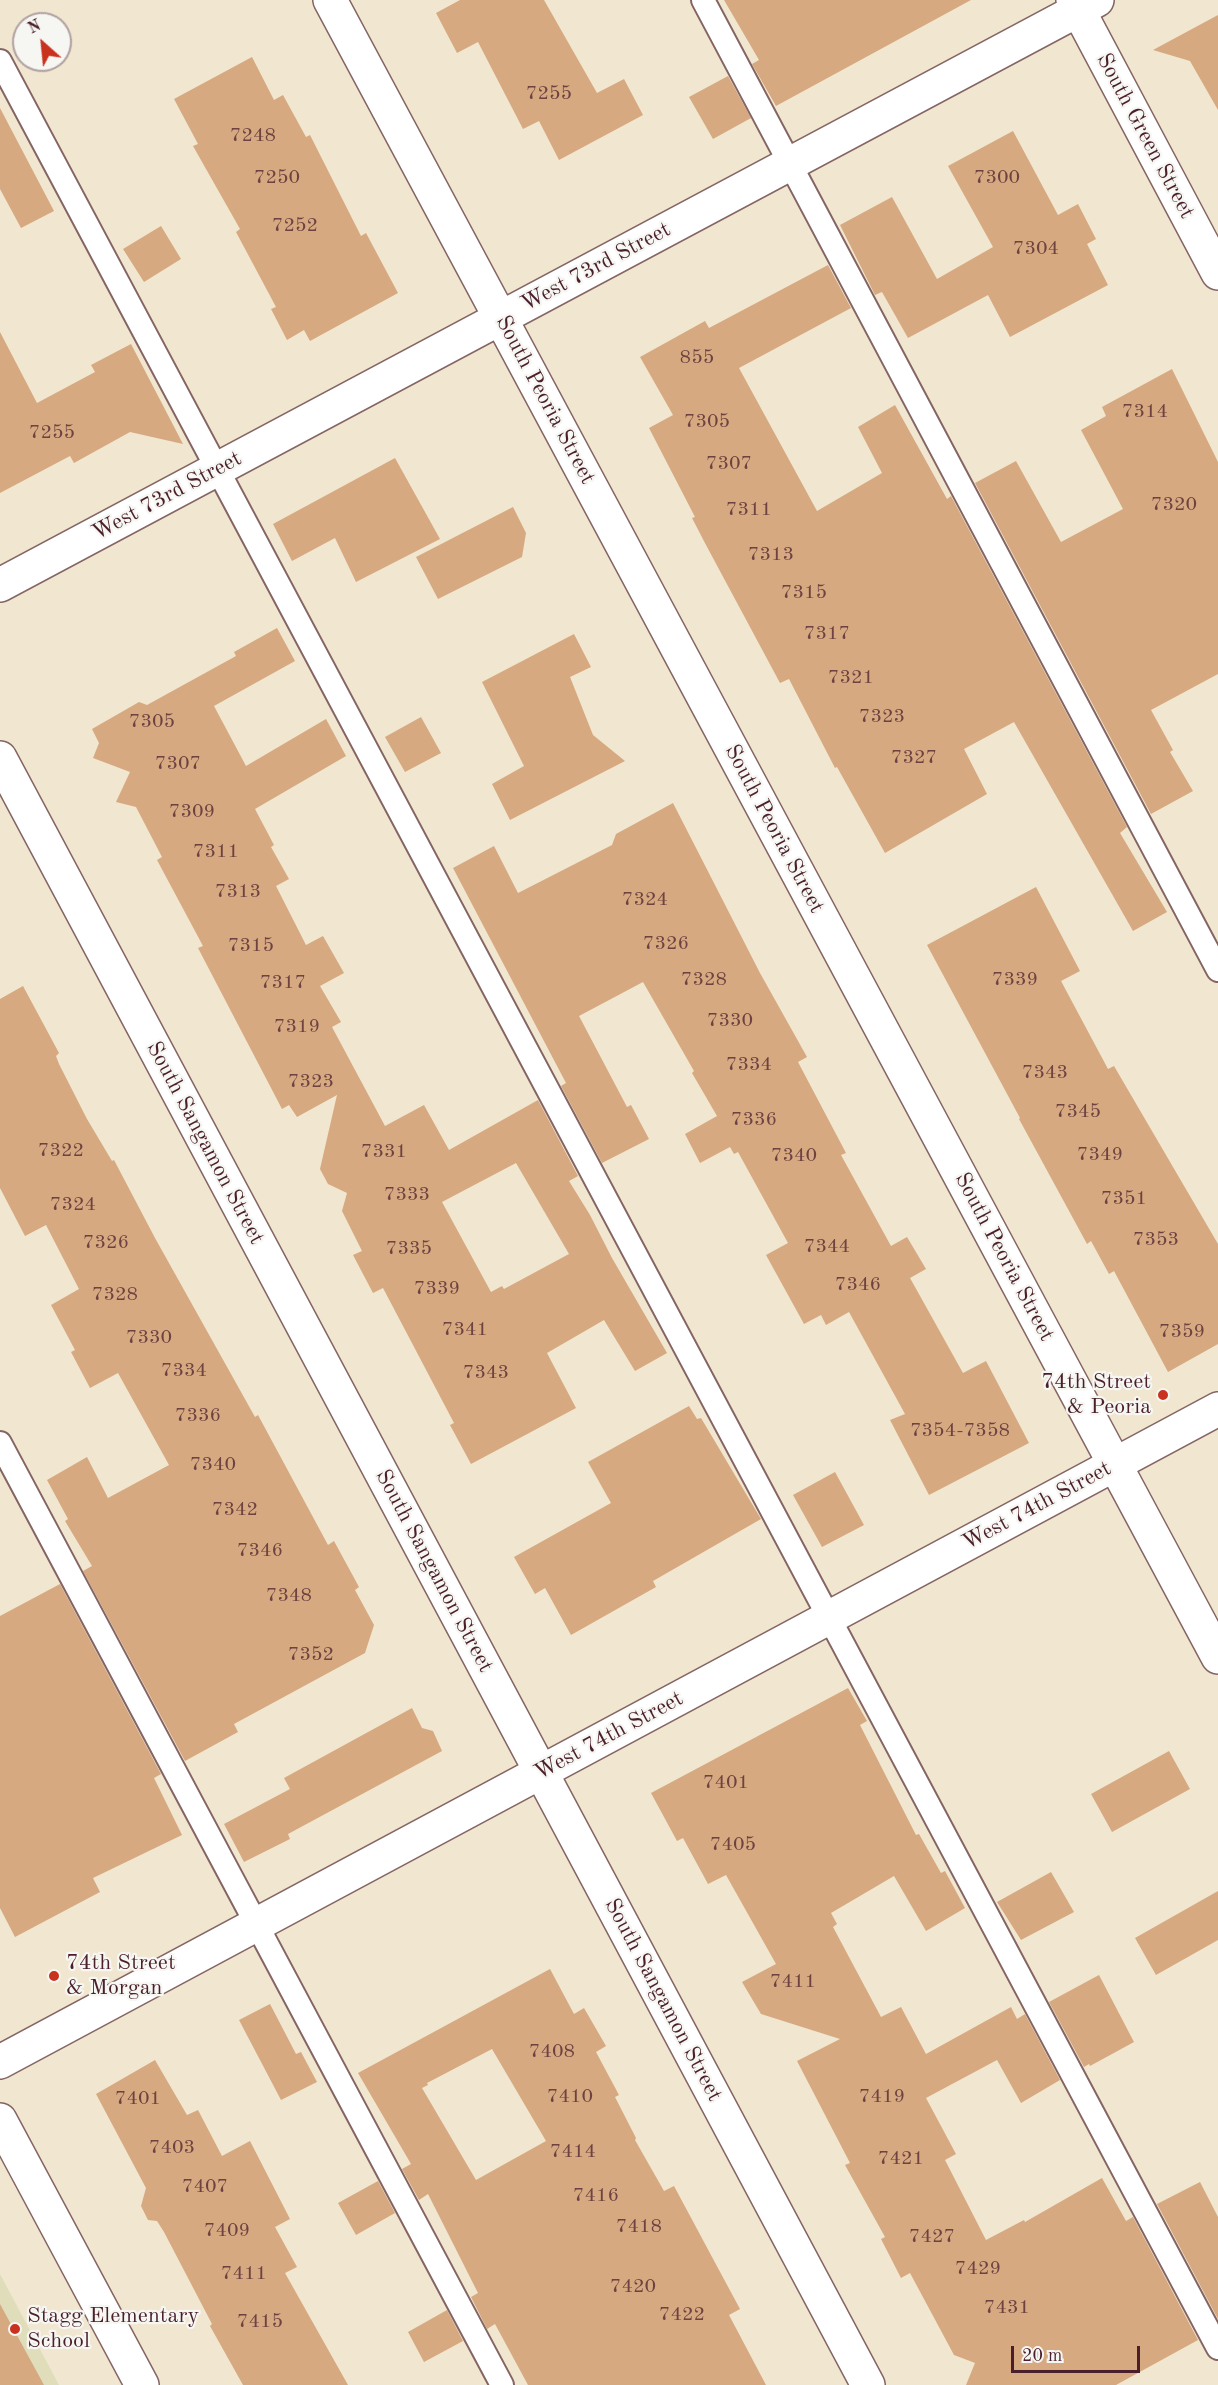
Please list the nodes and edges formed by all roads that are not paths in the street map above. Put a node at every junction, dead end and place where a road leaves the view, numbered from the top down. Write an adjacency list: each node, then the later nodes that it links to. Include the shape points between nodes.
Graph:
1 (330, 0): 7 (street, South Peoria Street)
2 (703, 0): 5 (lane)
3 (1083, 3): 5 (street, West 73rd Street); 6 (street, South Green Street)
4 (0, 61): 8 (lane)
5 (790, 163): 7 (street, West 73rd Street); 11 (lane)
6 (1218, 273)
7 (501, 318): 8 (street, West 73rd Street); 14 (street, South Peoria Street)
8 (218, 469): 9 (street, West 73rd Street); 15 (lane)
9 (0, 585)
10 (0, 758): 17 (street, South Sangamon Street)
11 (1218, 970)
12 (1218, 1409): 14 (street, West 74th Street)
13 (0, 1443): 18 (lane)
14 (1115, 1465): 15 (street, West 74th Street); 16 (street, South Peoria Street)
15 (829, 1618): 17 (street, West 74th Street); 21 (lane)
16 (1218, 1657)
17 (541, 1772): 18 (street, West 74th Street); 24 (street, South Sangamon Street)
18 (257, 1925): 19 (street, West 74th Street); 23 (lane)
19 (0, 2062)
20 (0, 2120): 22 (street)
21 (1218, 2348)
22 (141, 2385)
23 (502, 2385)
24 (868, 2385)

